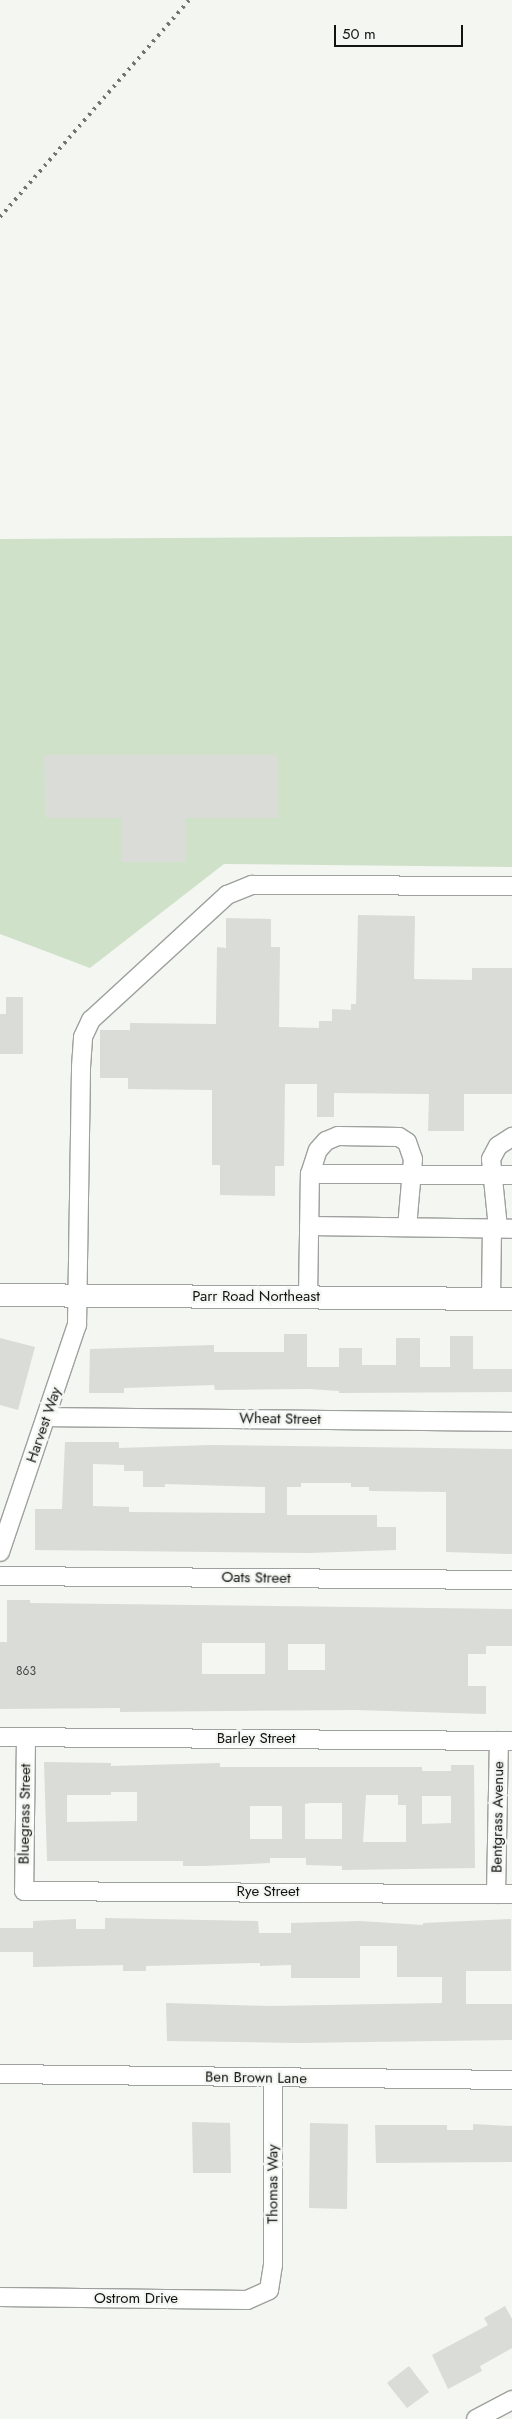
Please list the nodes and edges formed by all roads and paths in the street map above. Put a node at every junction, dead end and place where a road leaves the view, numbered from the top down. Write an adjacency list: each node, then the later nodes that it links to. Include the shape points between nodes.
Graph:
1 (512, 886): 11 (street, Harvest Way, via 252,885 227,895 91,1020 83,1037 81,1067)
2 (512, 1138): 5 (street, via 498,1146 491,1159)
3 (310, 1174): 4 (street); 4 (street, via 318,1150 338,1136 399,1138 411,1150); 7 (street)
4 (413, 1174): 5 (street); 8 (street)
5 (491, 1175): 6 (street); 9 (street, via 497,1195)
6 (512, 1175)
7 (309, 1226): 8 (street); 12 (street)
8 (406, 1227): 9 (street)
9 (500, 1228): 13 (street)
10 (0, 1295): 11 (main road, Parr Road Northeast)
11 (77, 1296): 12 (main road, Parr Road Northeast); 14 (street, Harvest Way, via 77,1325)
12 (308, 1298): 13 (main road, Parr Road Northeast)
13 (502, 1299)
14 (48, 1417): 15 (street, Wheat Street); 16 (street, Harvest Way)
15 (512, 1422)
16 (0, 1552)
17 (0, 1576): 18 (street, Oats Street)
18 (512, 1580)
19 (0, 1736): 20 (street, Barley Street)
20 (26, 1737): 21 (street, Barley Street); 22 (street, Bluegrass Street)
21 (505, 1741): 23 (street, Bentgrass Avenue)
22 (24, 1890): 23 (street, Rye Street)
23 (504, 1894)
24 (0, 2074): 25 (street, Ben Brown Lane)
25 (273, 2078): 26 (street, Ben Brown Lane); 27 (street, Thomas Way, via 273,2265)
26 (512, 2080)
27 (269, 2290): 28 (street, Ostrom Drive, via 247,2300)
28 (0, 2297)
29 (512, 2400): 30 (street)
30 (476, 2419)

